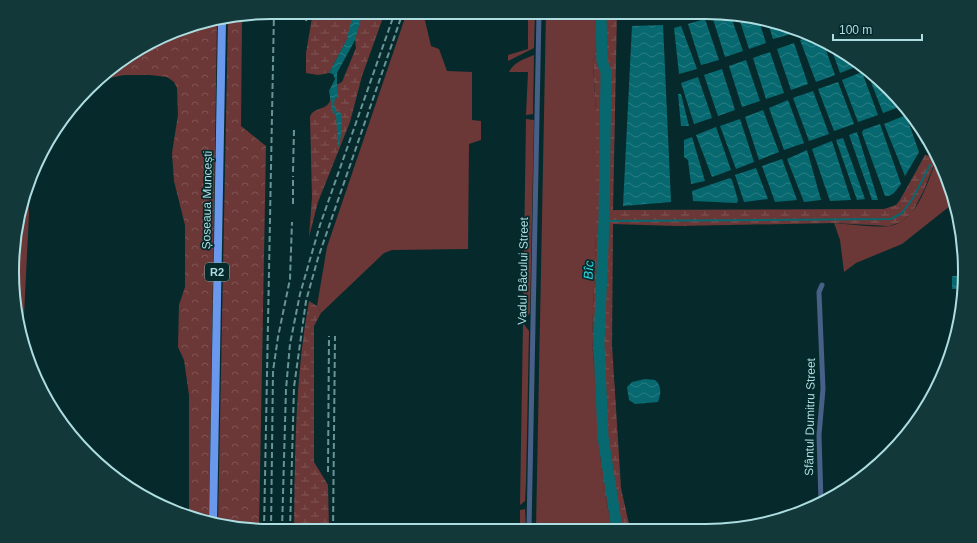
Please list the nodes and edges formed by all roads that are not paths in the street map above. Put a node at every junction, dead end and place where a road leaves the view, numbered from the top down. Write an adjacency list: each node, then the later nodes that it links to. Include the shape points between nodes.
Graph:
1 (538, 19): 6 (street, Vadul Bâcului Street)
2 (222, 24): 5 (main road, Șoseaua Muncești / R2)
3 (822, 285): 4 (street, Sfântul Dumitru Street, via 819,292 823,389 819,435)
4 (820, 496)
5 (212, 517)
6 (529, 524)

